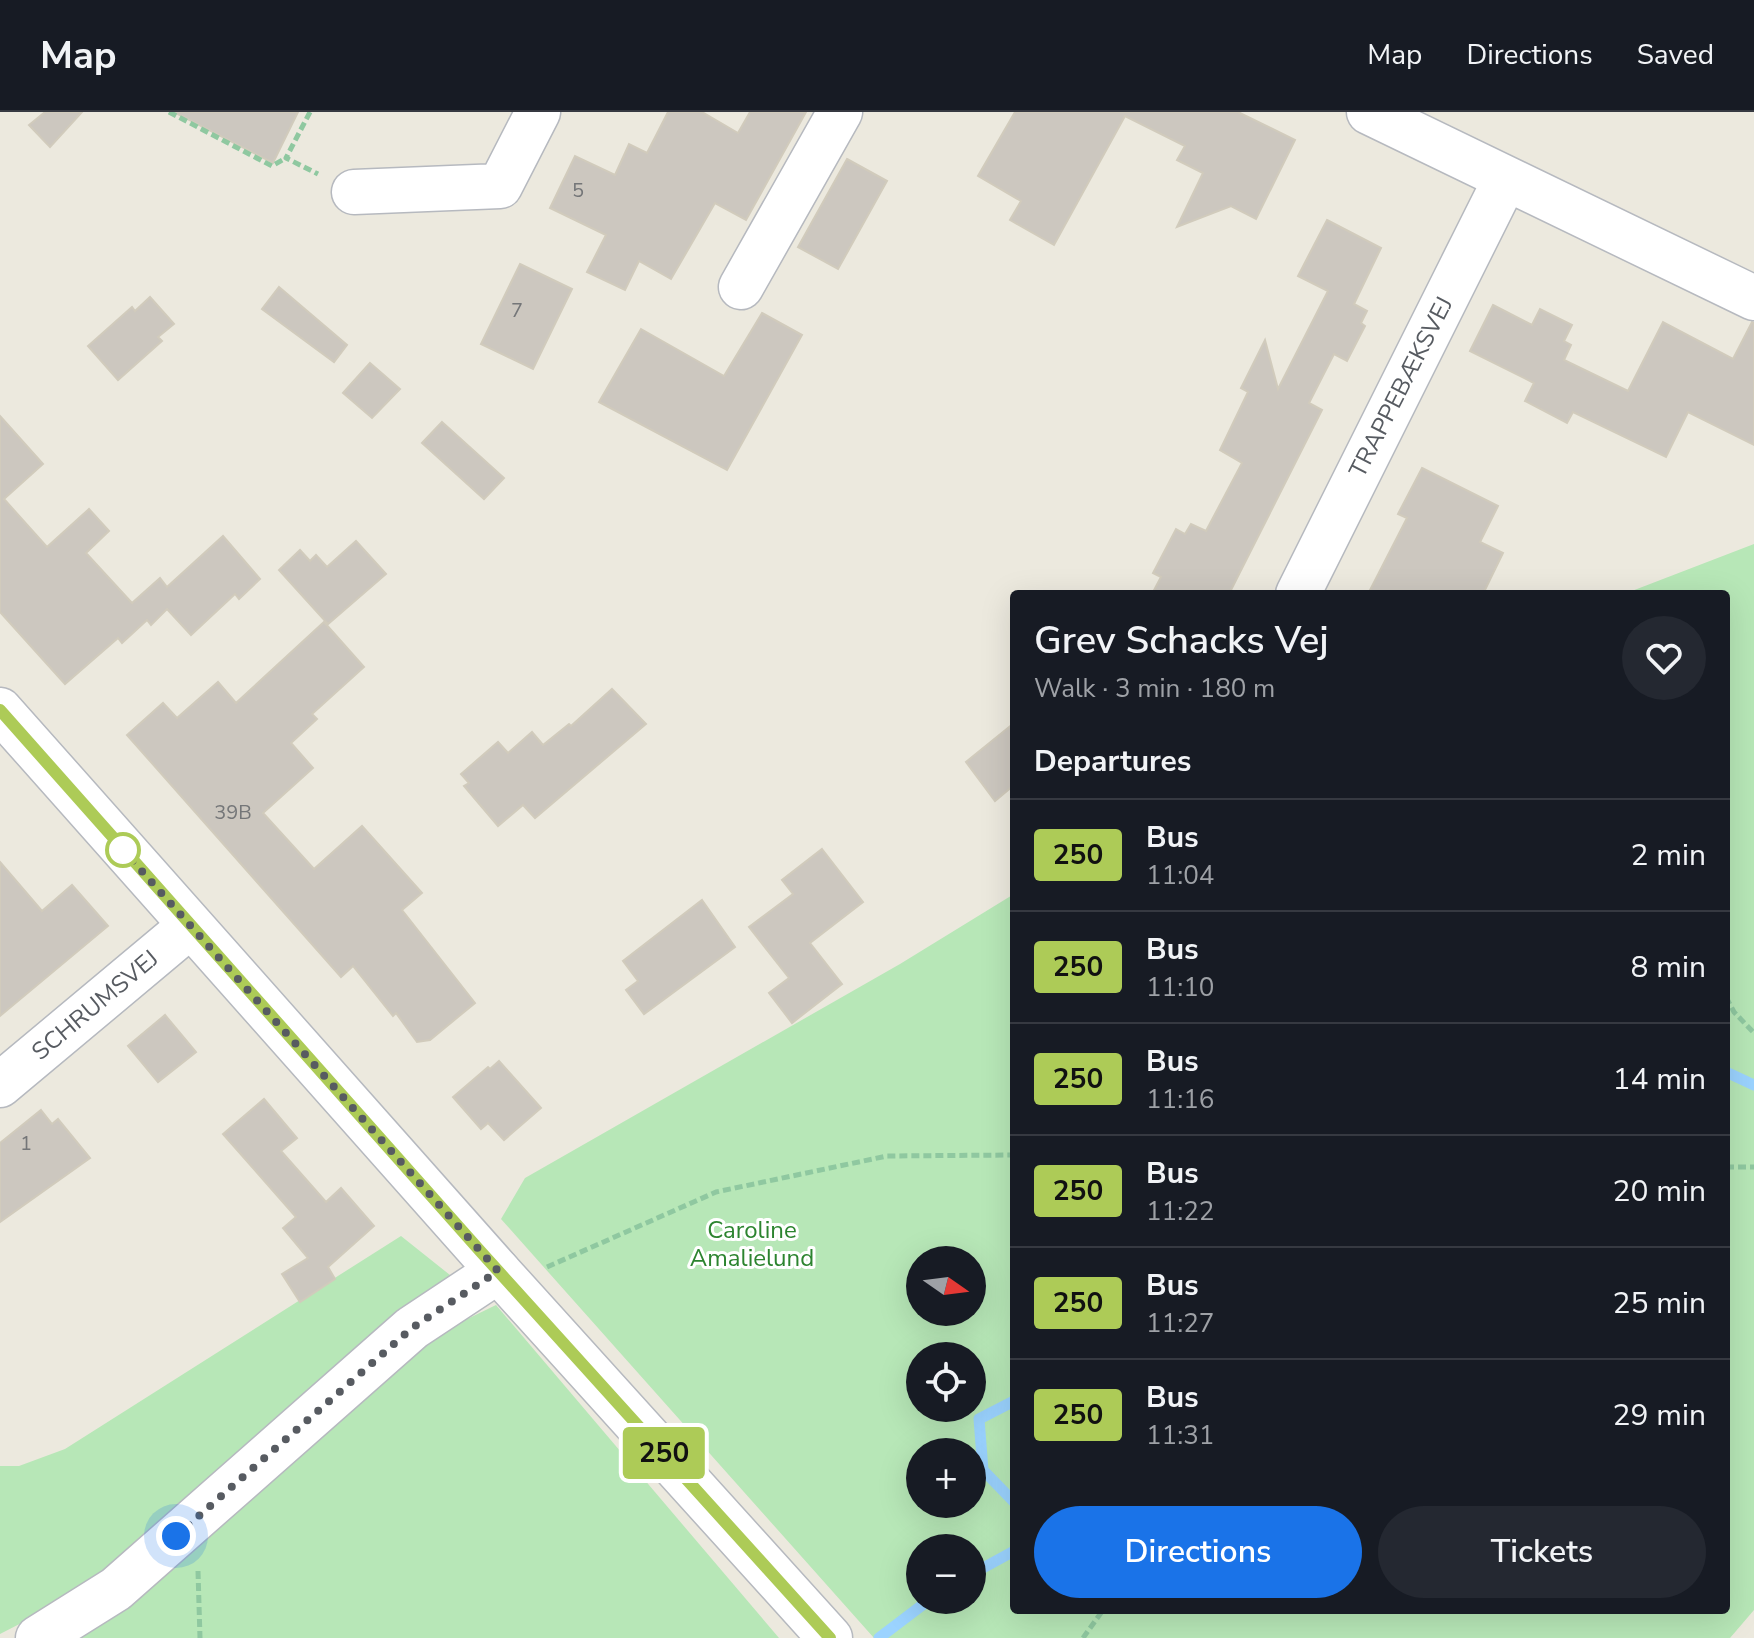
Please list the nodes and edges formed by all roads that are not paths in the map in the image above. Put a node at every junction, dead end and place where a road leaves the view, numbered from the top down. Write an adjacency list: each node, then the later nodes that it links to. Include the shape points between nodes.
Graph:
1 (538, 112): 5 (street, via 500,186)
2 (840, 112): 6 (street)
3 (1369, 112): 4 (street)
4 (1505, 180): 7 (street); 8 (street, TRAPPEBÆKSVEJ)
5 (354, 192)
6 (741, 287)
7 (1754, 298)
8 (1300, 590)
9 (0, 710): 10 (street)
10 (190, 926): 11 (street, SCHRUMSVEJ); 12 (street)
11 (0, 1085)
12 (505, 1277): 13 (street, via 412,1328 116,1589); 14 (street)
13 (38, 1638)
14 (830, 1638)

